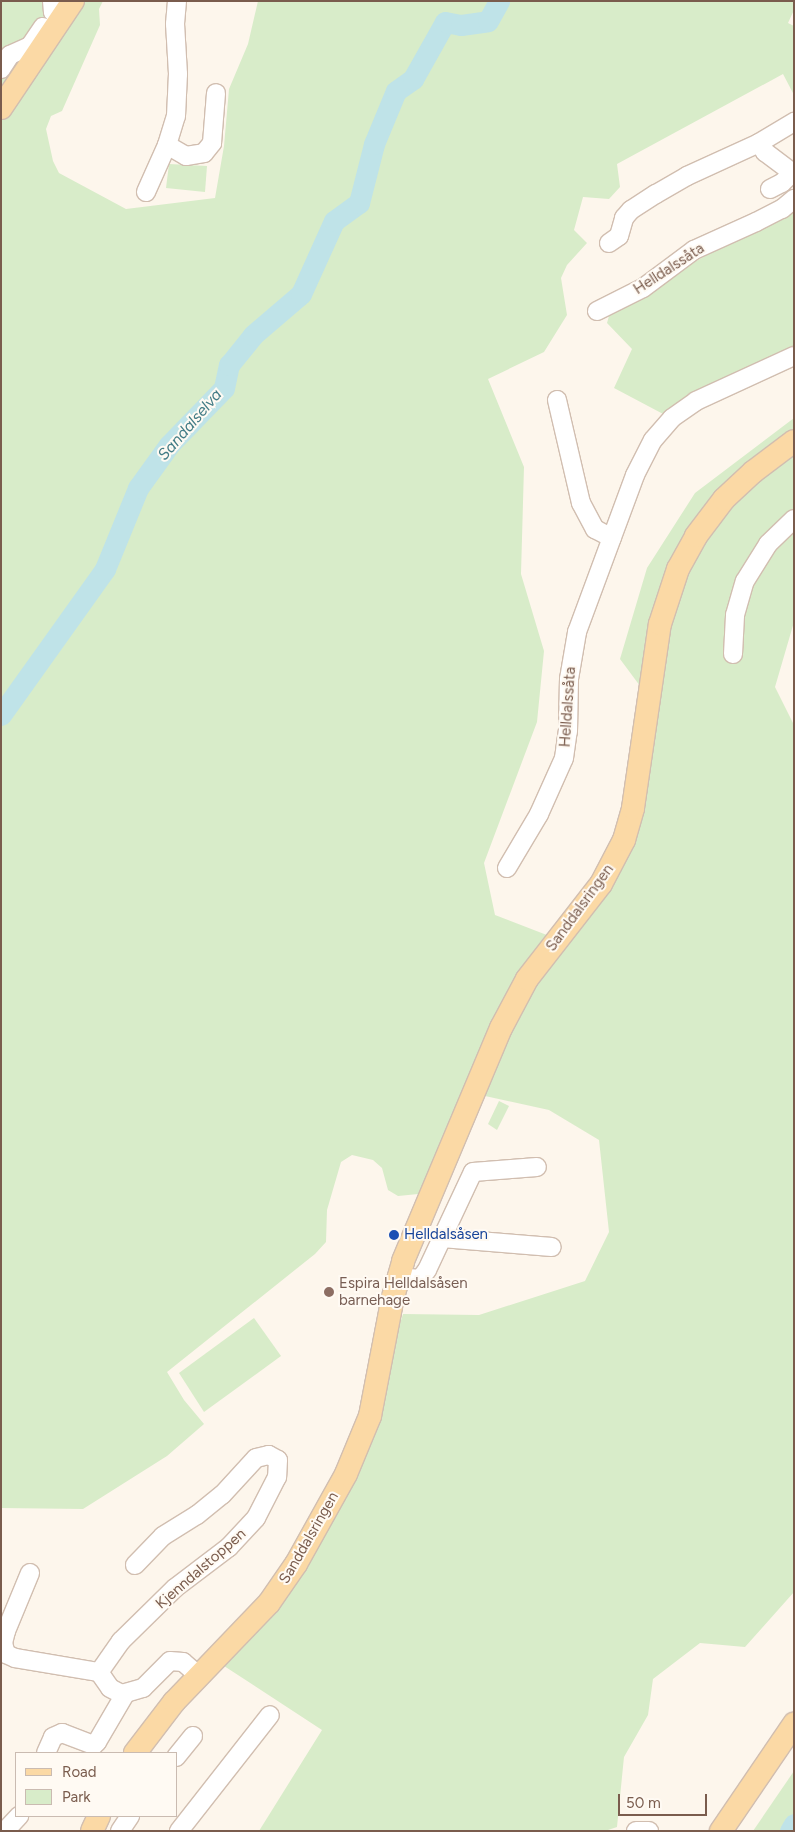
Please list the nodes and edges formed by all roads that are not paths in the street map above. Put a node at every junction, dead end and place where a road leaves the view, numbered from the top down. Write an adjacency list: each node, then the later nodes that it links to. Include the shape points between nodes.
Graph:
1 (177, 1): 8 (street, via 178,95 176,116)
2 (60, 8): 3 (street, via 30,46 10,55); 5 (main road)
3 (1, 69)
4 (216, 93): 8 (street, via 212,143 204,154 186,156)
5 (1, 108)
6 (794, 122): 7 (street)
7 (759, 143): 9 (street); 13 (street, via 687,176 631,210 624,218 619,236)
8 (167, 145): 11 (street)
9 (793, 174): 10 (street)
10 (770, 189)
11 (146, 192)
12 (794, 199): 14 (street, Helldalssåta, via 782,209 694,250 643,288)
13 (609, 243)
14 (597, 311)
15 (794, 356): 19 (street, Helldalssåta, via 696,401 672,418 653,440 642,460)
16 (557, 400): 19 (street, via 581,503 595,528)
17 (794, 440): 25 (main road, Sanddalsringen, via 724,498 696,536 678,569 660,624 633,808 624,840 601,884 527,979 510,1008 408,1246)
18 (794, 519): 20 (street, via 768,544 745,581 735,615)
19 (612, 538): 21 (street, Helldalssåta, via 577,632 569,678 564,758 539,814)
20 (733, 654)
21 (507, 868)
22 (537, 1167): 23 (street, via 473,1172)
23 (442, 1238): 24 (street); 25 (street, via 428,1270 420,1279)
24 (552, 1247)
25 (398, 1277): 29 (main road, Sanddalsringen, via 370,1416 346,1474 296,1564 269,1603)
26 (135, 1565): 28 (street, Kjenndalstoppen, via 163,1536 222,1495 256,1458 269,1454 278,1460 278,1478 256,1518 229,1547 175,1588 121,1641)
27 (30, 1573): 28 (street, via 6,1631 3,1643 6,1654)
28 (99, 1672): 30 (street, via 110,1688)
29 (199, 1676): 30 (street, via 183,1662 170,1661 143,1688); 35 (main road, Sanddalsringen)
30 (125, 1694): 34 (street, via 94,1745 62,1733 53,1737)
31 (270, 1715): 43 (street)
32 (794, 1724): 46 (main road)
33 (193, 1736): 36 (street)
34 (46, 1752)
35 (136, 1752)
36 (178, 1755)
37 (17, 1817): 40 (street)
38 (99, 1817): 41 (main road)
39 (129, 1817): 42 (street)
40 (5, 1831)
41 (92, 1831)
42 (120, 1831)
43 (179, 1831)
44 (636, 1831): 45 (street)
45 (649, 1831)
46 (721, 1831)

